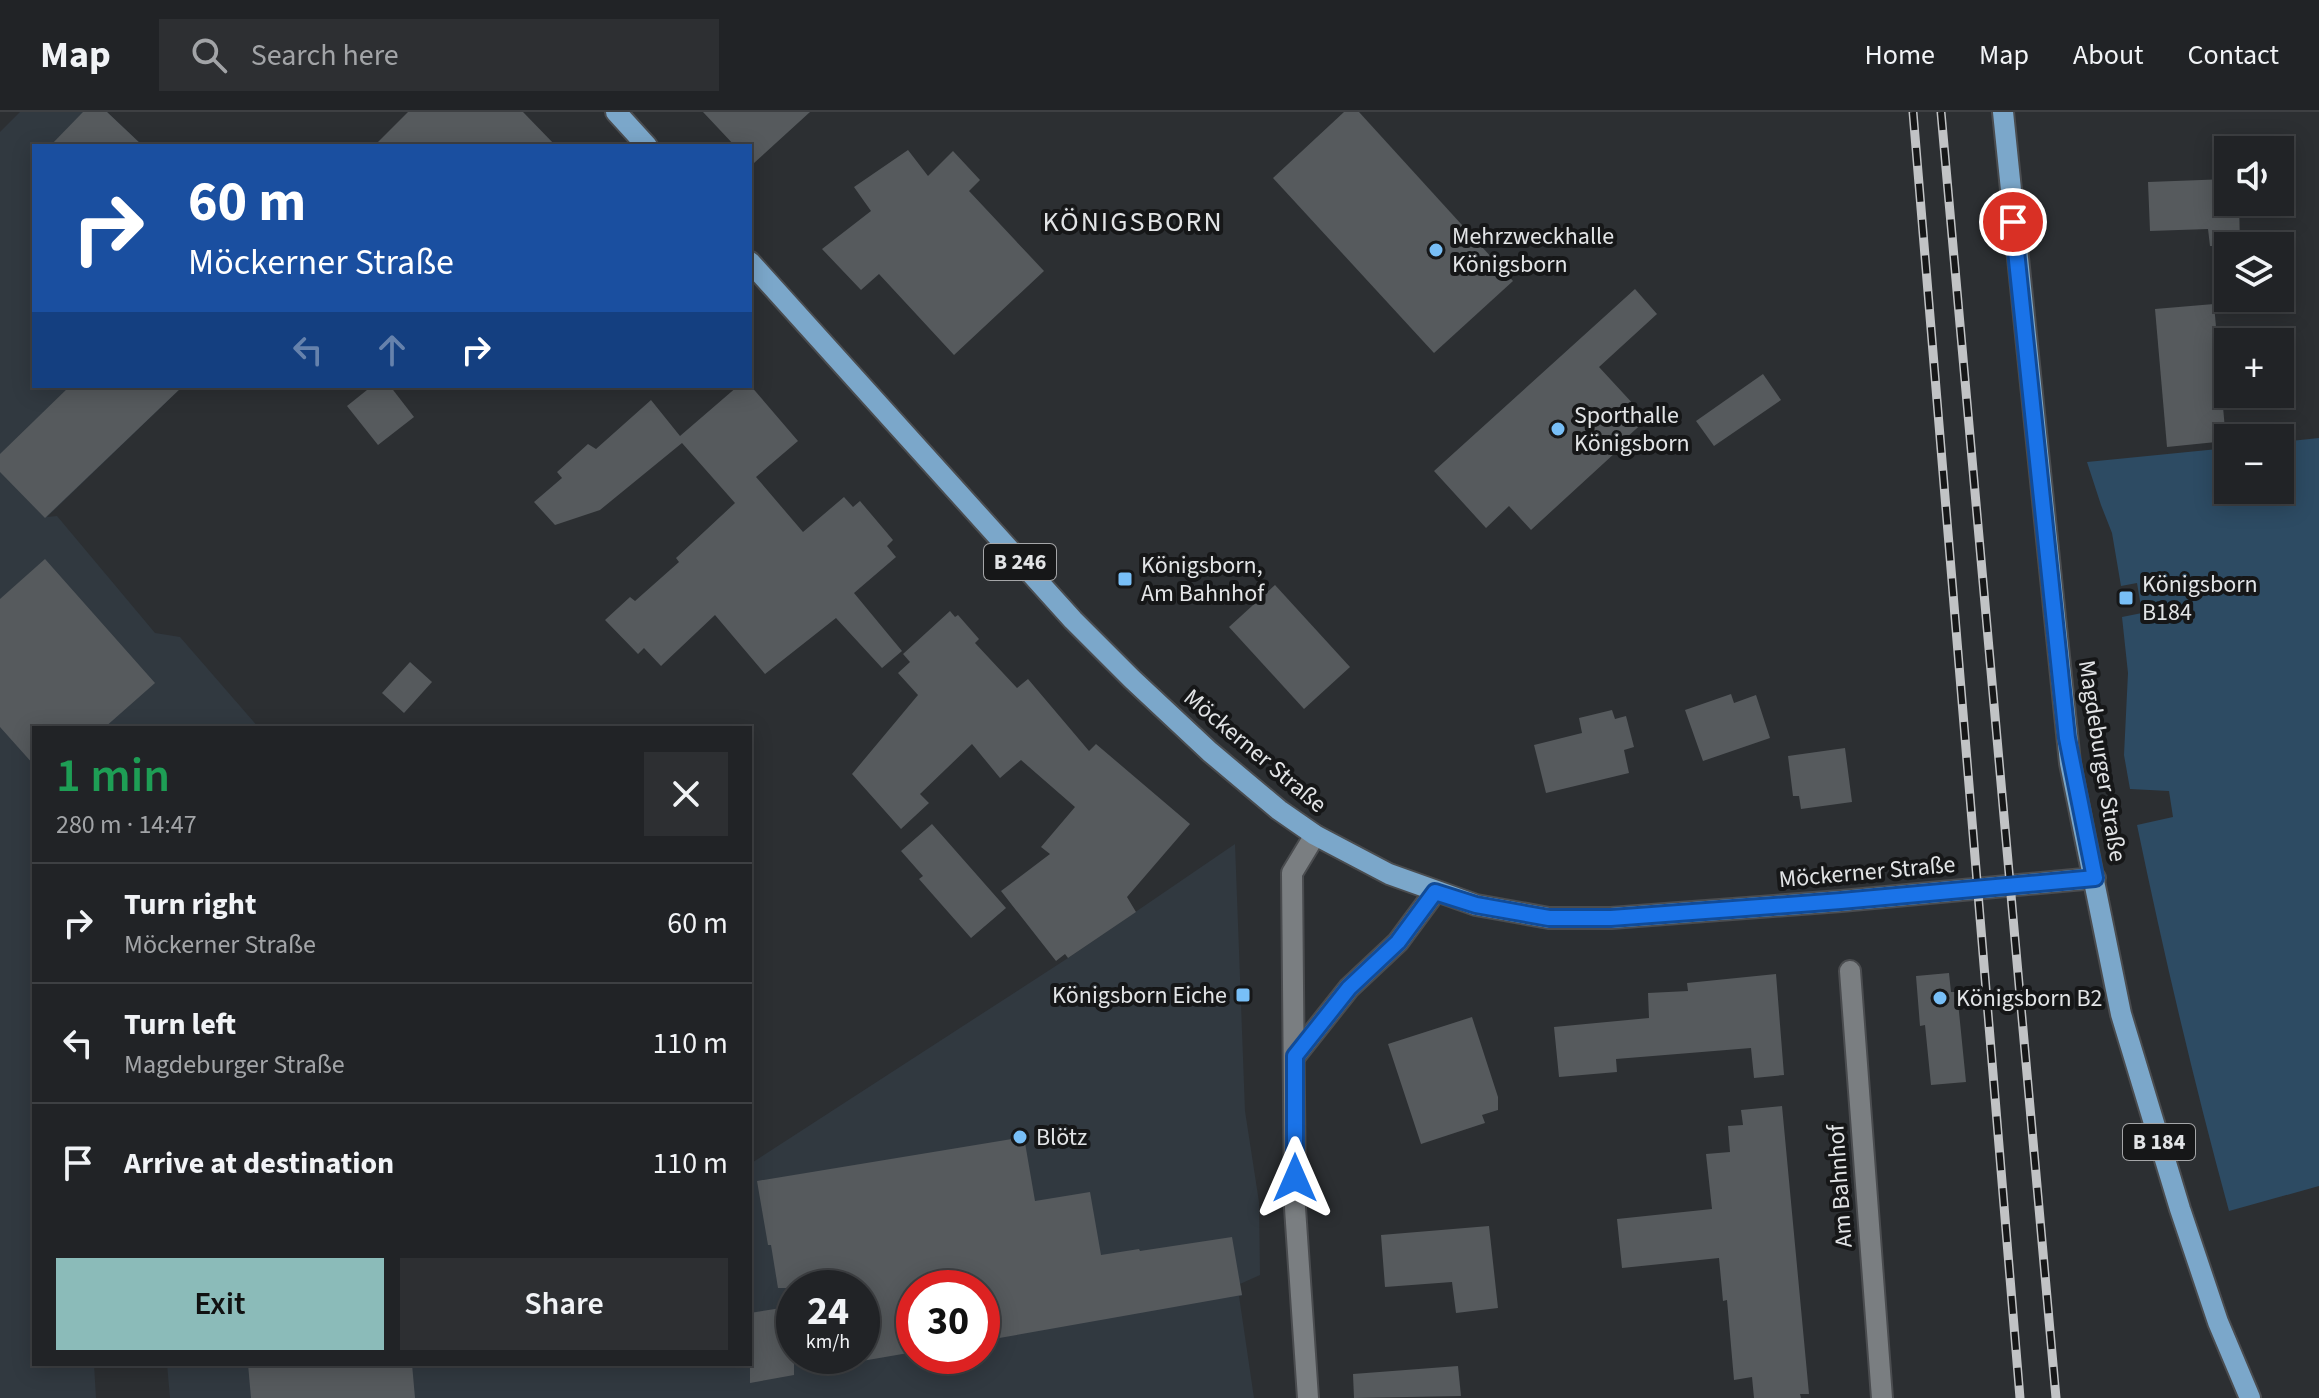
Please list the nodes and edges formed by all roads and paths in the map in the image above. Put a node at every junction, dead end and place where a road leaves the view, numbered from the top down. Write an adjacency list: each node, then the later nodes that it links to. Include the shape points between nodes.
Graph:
1 (616, 112): 3 (main road)
2 (2003, 112): 6 (main road, Magdeburger Straße / B 184, via 2067,738)
3 (645, 144)
4 (752, 264): 5 (main road, Möckerner Straße / B 246, via 1082,630 1233,772)
5 (1315, 835): 7 (main road, Möckerner Straße / B 246); 9 (street, via 1292,873)
6 (2095, 878): 7 (main road, Möckerner Straße / B 246, via 1611,918 1537,916); 12 (main road, Magdeburger Straße / B 184, via 2121,1014 2147,1105 2218,1322)
7 (1435, 892): 9 (street, via 1398,942 1349,988)
8 (1850, 971): 11 (street, Am Bahnhof)
9 (1295, 1056): 10 (street, via 1295,1208)
10 (1308, 1398)
11 (1882, 1398)
12 (2250, 1398)

